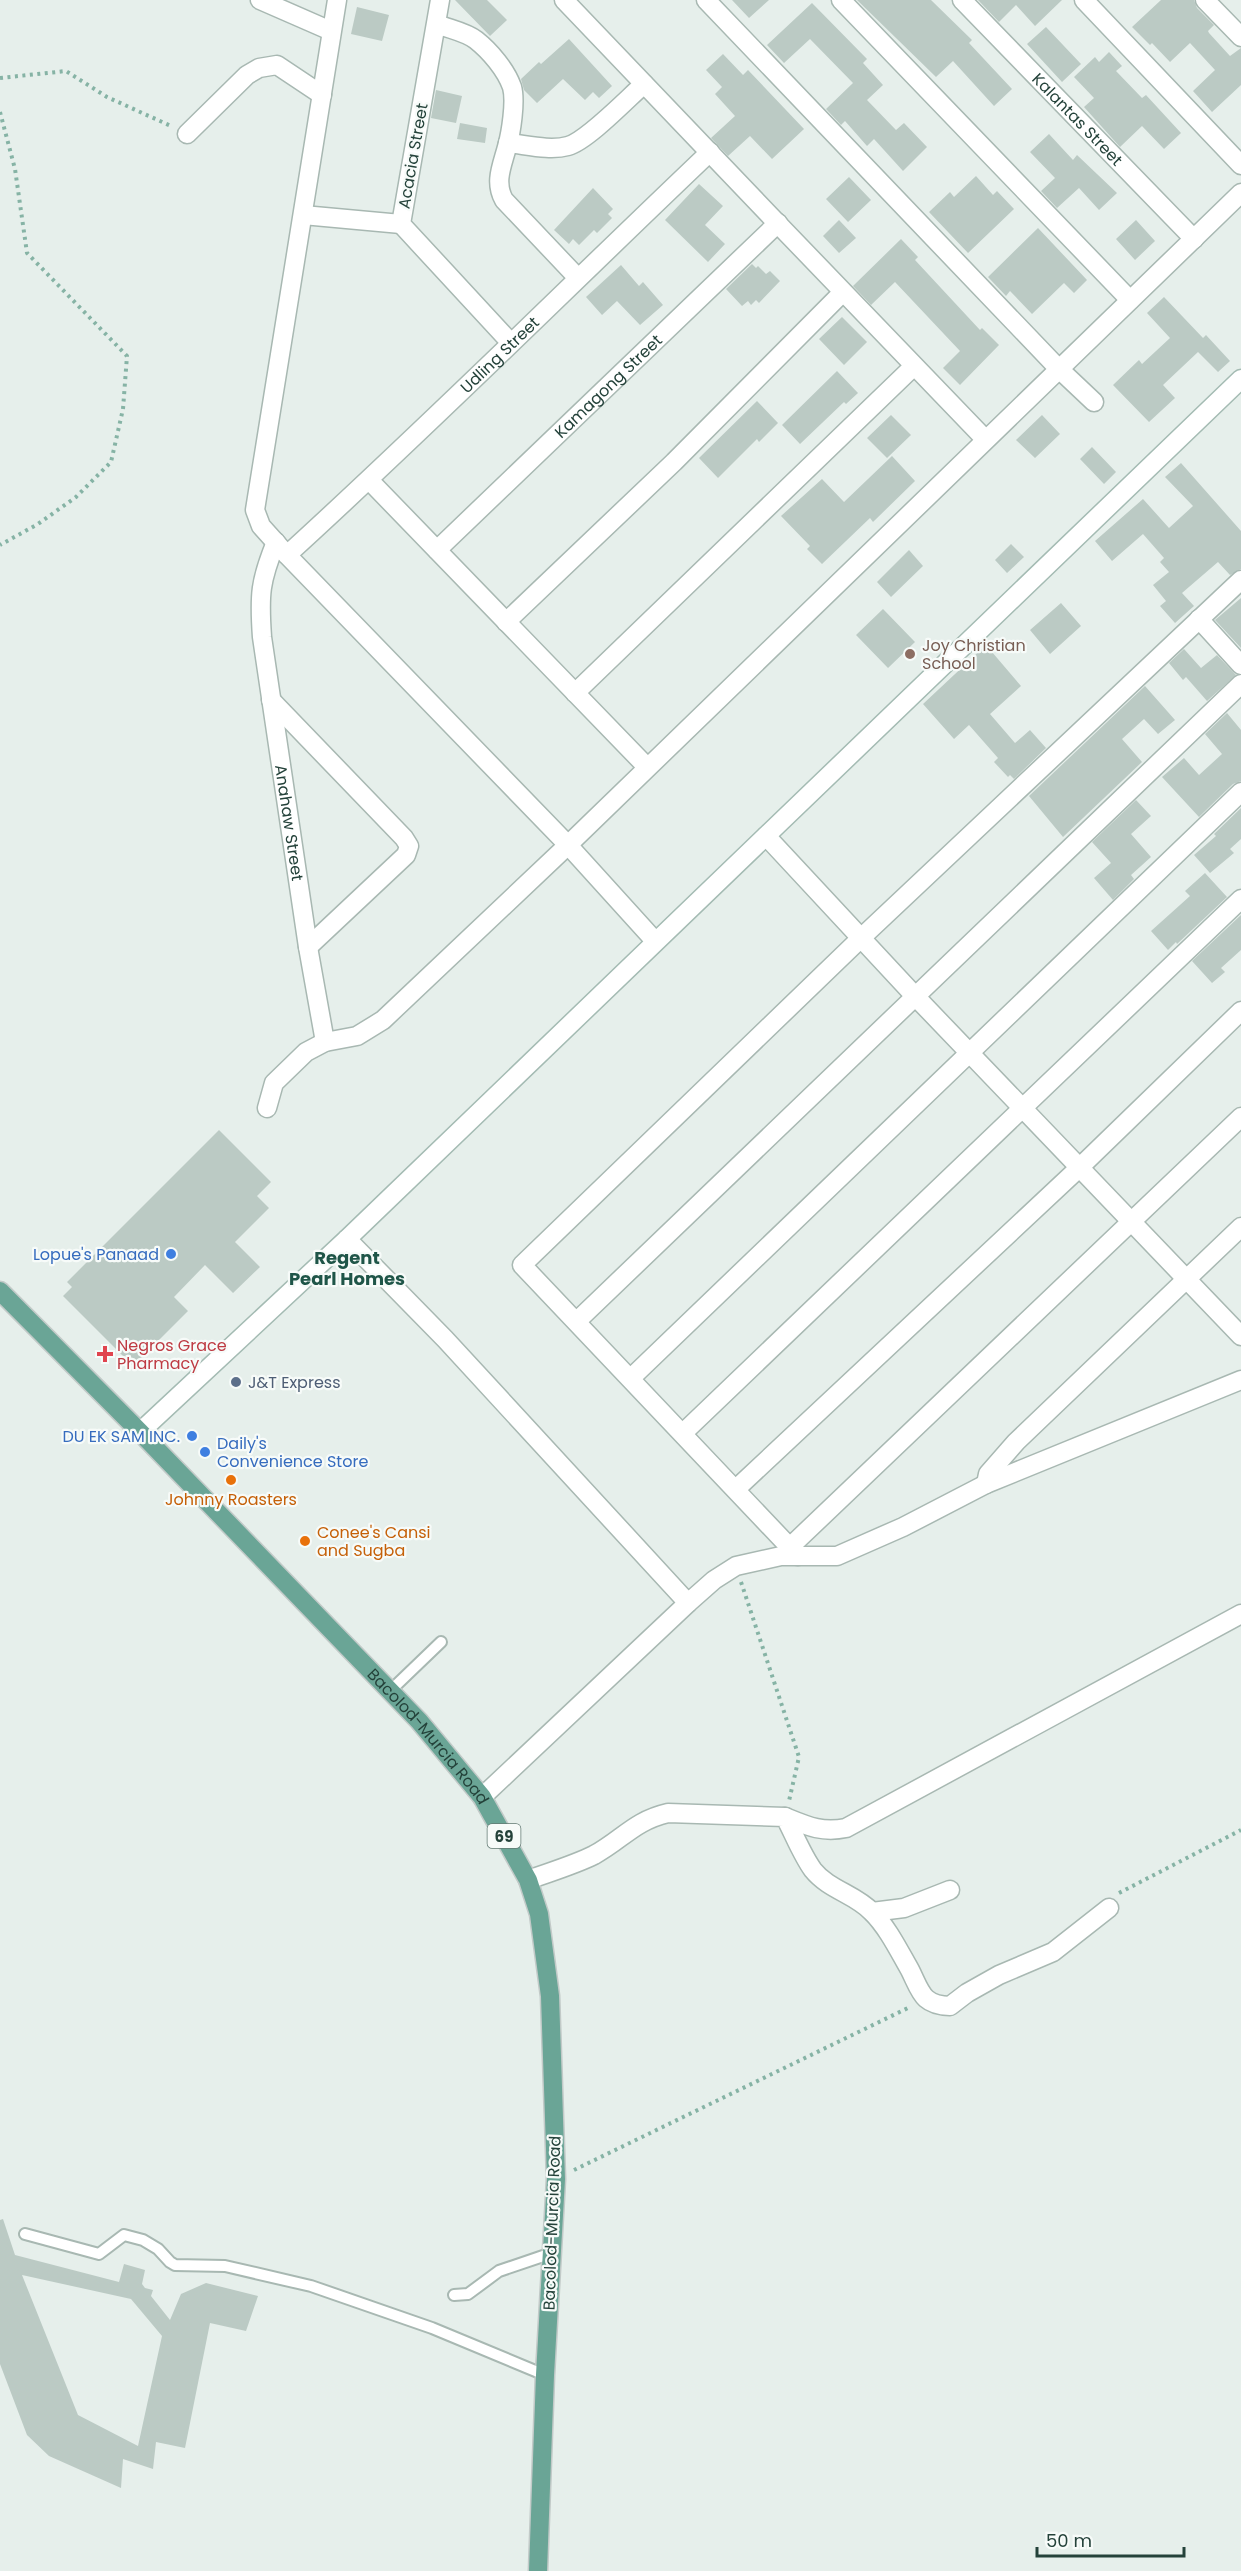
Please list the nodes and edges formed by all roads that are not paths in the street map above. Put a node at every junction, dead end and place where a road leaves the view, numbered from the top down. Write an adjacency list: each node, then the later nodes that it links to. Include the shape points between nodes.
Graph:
1 (260, 0): 12 (street)
2 (337, 0): 12 (street)
3 (441, 0): 10 (street, Acacia Street)
4 (564, 0): 13 (street)
5 (706, 0): 29 (street)
6 (841, 0): 26 (street)
7 (962, 0): 23 (street, Kalantas Street)
8 (1084, 0): 18 (street)
9 (1205, 0): 11 (street)
10 (437, 24): 16 (street, via 475,39 500,65 513,89); 22 (street, Acacia Street)
11 (1237, 26)
12 (331, 32): 14 (street)
13 (644, 84): 16 (street, via 571,146); 17 (street)
14 (322, 95): 15 (street, via 277,65 259,68); 20 (street)
15 (187, 134)
16 (508, 143): 24 (street, via 499,176 504,200)
17 (710, 152): 21 (street); 24 (street, Udling Street)
18 (1241, 165)
19 (1241, 193): 23 (street)
20 (303, 215): 22 (street); 34 (street, via 256,493 255,510 261,526)
21 (778, 223): 25 (street); 35 (street, Kamagong Street)
22 (401, 224): 27 (street, Acacia Street)
23 (1194, 239): 26 (street)
24 (577, 278): 27 (street, Udling Street)
25 (842, 293): 28 (street); 38 (street, via 674,462)
26 (1130, 300): 29 (street)
27 (510, 342): 33 (street, Udling Street)
28 (914, 366): 32 (street); 41 (street)
29 (1058, 368): 31 (street); 32 (street)
30 (1241, 379): 45 (street)
31 (1094, 402)
32 (985, 439): 43 (street)
33 (369, 480): 34 (street, Udling Street); 35 (street)
34 (281, 548): 42 (street, Anahaw Street, via 265,567 259,595); 46 (street)
35 (437, 550): 38 (street)
36 (1241, 580): 37 (street)
37 (1199, 619): 39 (street); 48 (street)
38 (506, 622): 41 (street)
39 (1241, 665)
40 (1241, 684): 51 (street)
41 (575, 693): 43 (street)
42 (271, 700): 50 (street, Anahaw Street); 50 (street, via 409,846 406,855)
43 (647, 767): 46 (street)
44 (1241, 792): 54 (street)
45 (766, 837): 48 (street); 49 (street)
46 (568, 845): 49 (street); 53 (street, via 383,1020 357,1036)
47 (1241, 899): 56 (street)
48 (861, 938): 51 (street); 64 (street, via 522,1265)
49 (655, 941): 61 (street)
50 (308, 947): 53 (street, Anahaw Street)
51 (914, 995): 54 (street); 64 (street)
52 (1241, 1011): 58 (street)
53 (325, 1042): 55 (street, via 306,1052 274,1083)
54 (969, 1053): 56 (street); 66 (street)
55 (267, 1108)
56 (1024, 1110): 58 (street); 69 (street)
57 (1241, 1117): 59 (street)
58 (1079, 1168): 59 (street); 71 (street)
59 (1131, 1222): 62 (street); 72 (street)
60 (1241, 1227): 62 (street)
61 (347, 1239): 68 (street); 73 (street, via 445,1339)
62 (1186, 1280): 65 (street); 70 (street, via 1016,1442 988,1474)
63 (3, 1299): 68 (main road, Bacolod-Murcia Road / 69)
64 (577, 1321): 66 (street)
65 (1239, 1331)
66 (631, 1378): 69 (street)
67 (1241, 1380): 70 (street)
68 (140, 1432): 76 (main road, Bacolod-Murcia Road / 69)
69 (683, 1433): 71 (street)
70 (986, 1485): 72 (street, via 837,1556)
71 (736, 1489): 72 (street)
72 (795, 1551): 73 (street, via 736,1566)
73 (688, 1603): 77 (street)
74 (1241, 1614): 78 (street, via 846,1828 815,1830)
75 (441, 1642): 76 (lane)
76 (390, 1691): 77 (main road, Bacolod-Murcia Road / 69, via 456,1762)
77 (482, 1797): 79 (main road, Bacolod-Murcia Road / 69)
78 (785, 1817): 79 (street, via 658,1815 629,1829 592,1856); 82 (street, via 813,1869 832,1888)
79 (528, 1880): 84 (main road, Bacolod-Murcia Road / 69, via 539,1914 550,1996 556,2179)
80 (950, 1890): 82 (street, via 904,1908)
81 (1110, 1902): 82 (street, via 1053,1952 999,1975 950,2006 934,2006 926,2000)
82 (872, 1912)
83 (25, 2234): 86 (lane, via 99,2254 120,2236 144,2240 175,2265 225,2265 311,2286 432,2328)
84 (552, 2253): 85 (lane, via 499,2271 468,2294); 86 (main road, Bacolod-Murcia Road / 69)
85 (454, 2295)
86 (545, 2375): 87 (main road, Bacolod-Murcia Road / 69)
87 (538, 2571)

